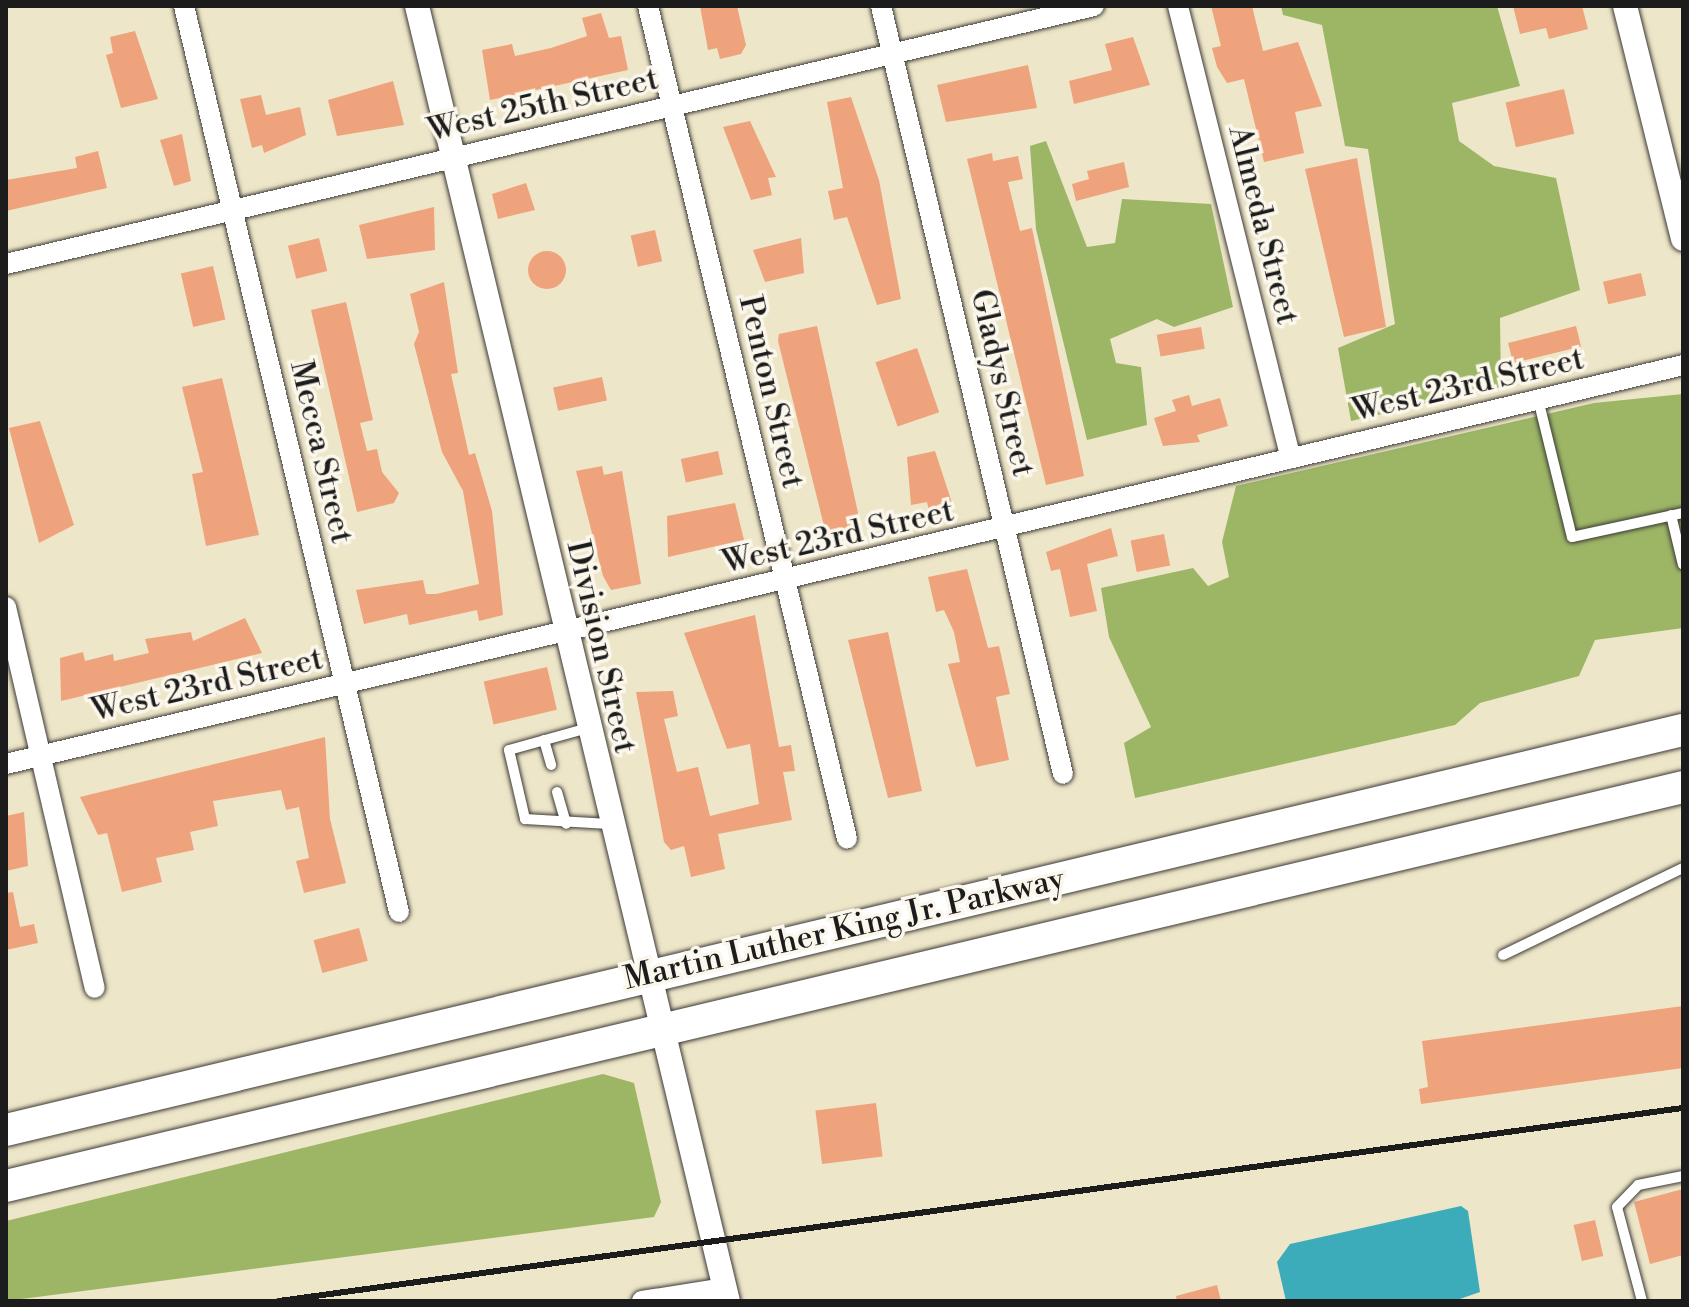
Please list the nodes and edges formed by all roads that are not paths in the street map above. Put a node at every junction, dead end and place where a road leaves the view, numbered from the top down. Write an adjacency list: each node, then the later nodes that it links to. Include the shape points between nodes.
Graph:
1 (184, 6): 11 (street, Mecca Street)
2 (417, 6): 10 (street, Division Street)
3 (648, 6): 9 (street, Penton Street)
4 (881, 6): 8 (street, Gladys Street)
5 (1094, 6): 8 (street, West 25th Street)
6 (1178, 6): 16 (street, Almeda Street)
7 (1625, 6): 12 (street)
8 (892, 53): 9 (street, West 25th Street); 18 (street, Gladys Street)
9 (672, 105): 10 (street, West 25th Street); 20 (street, Penton Street)
10 (453, 158): 11 (street, West 25th Street); 22 (street, Division Street)
11 (233, 211): 13 (street, West 25th Street); 23 (street, Mecca Street)
12 (1683, 239)
13 (6, 264)
14 (1683, 365): 15 (street, West 23rd Street)
15 (1538, 399): 16 (street, West 23rd Street); 17 (lane, via 1572,537)
16 (1291, 458): 18 (street, West 23rd Street)
17 (1677, 514): 19 (lane)
18 (1006, 528): 20 (street, West 23rd Street); 30 (street, Gladys Street)
19 (1683, 565)
20 (785, 580): 22 (street, West 23rd Street); 35 (street, Penton Street)
21 (6, 607): 27 (street)
22 (565, 632): 23 (street, West 23rd Street); 24 (street, Division Street)
23 (344, 683): 27 (street, West 23rd Street); 37 (street, Mecca Street)
24 (589, 728): 26 (lane); 34 (street, Division Street)
25 (1683, 730): 39 (highway, Martin Luther King Jr. Parkway)
26 (544, 740): 29 (lane); 33 (lane, via 509,750 525,819)
27 (41, 755): 28 (street, West 23rd Street); 40 (street)
28 (6, 764)
29 (551, 765)
30 (1063, 774)
31 (1683, 787): 41 (highway, Martin Luther King Jr. Parkway)
32 (557, 792): 33 (lane)
33 (566, 824): 34 (lane)
34 (609, 824): 39 (street, Division Street)
35 (847, 839)
36 (1683, 868): 38 (lane)
37 (399, 912)
38 (1503, 955)
39 (647, 977): 41 (street, Division Street); 42 (highway, Martin Luther King Jr. Parkway)
40 (95, 988)
41 (659, 1032): 44 (highway, Martin Luther King Jr. Parkway); 45 (street, Division Street)
42 (6, 1130)
43 (1683, 1176): 47 (lane, via 1638,1185 1617,1207)
44 (6, 1186)
45 (727, 1295): 46 (street)
46 (642, 1301)
47 (1642, 1301)

